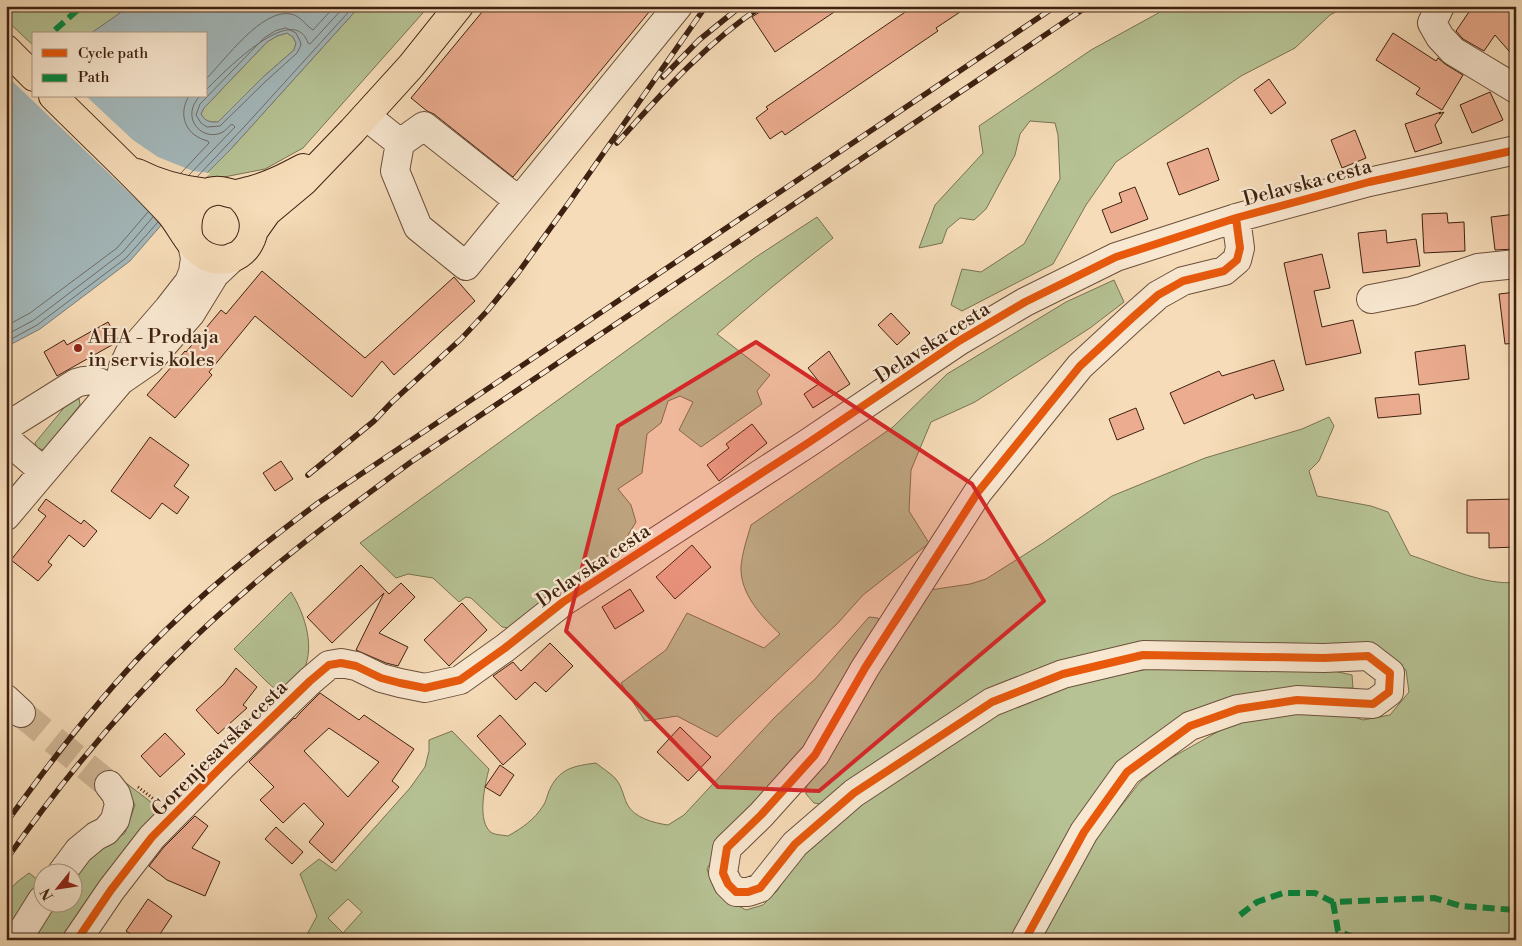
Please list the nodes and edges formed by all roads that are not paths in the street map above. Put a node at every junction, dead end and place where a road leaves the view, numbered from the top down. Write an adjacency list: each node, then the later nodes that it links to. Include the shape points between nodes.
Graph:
1 (459, 6): 8 (main road)
2 (678, 6): 15 (street)
3 (1440, 6): 6 (street, via 1432,23 1440,37 1453,51)
4 (6, 49): 5 (main road)
5 (32, 75)
6 (1516, 89)
7 (55, 98): 12 (main road)
8 (366, 116): 9 (street); 11 (main road)
9 (400, 142): 15 (street, via 424,126); 15 (street, via 395,171 418,227 466,266)
10 (1516, 150): 16 (street, Delavska cesta, via 1377,180)
11 (329, 154): 14 (main road, via 278,182); 17 (main road, via 303,182 267,212)
12 (120, 164): 13 (main road, via 182,191); 18 (main road, via 169,213)
13 (206, 193): 14 (main road); 18 (main road, via 190,208 187,218 186,229)
14 (236, 194): 17 (main road, via 251,209)
15 (519, 201)
16 (1236, 218): 27 (street, Delavska cesta, via 1116,257 1025,302 960,341 563,602 460,680); 33 (street, via 1240,248 1237,260 1224,271 1183,281 1158,295 1080,366 984,485 865,668 815,755 727,848 723,873 728,884 736,892 760,888 795,844 854,793 992,702 1063,674 1143,655 1368,656 1390,673 1389,692 1373,704 1297,700 1238,709 1190,726 1127,772 1084,832)
17 (255, 229): 19 (main road, via 248,246)
18 (196, 246): 19 (main road, via 224,259); 22 (street, via 193,272 183,291 129,354)
19 (233, 257): 22 (street, via 215,274 191,313 149,361)
20 (1516, 264): 21 (street, via 1478,268 1412,291)
21 (1371, 299)
22 (116, 385): 23 (street, via 85,380 76,383); 25 (street)
23 (6, 426)
24 (6, 440): 25 (street)
25 (43, 471): 26 (street)
26 (6, 516)
27 (425, 688): 32 (street, Gorenjesavska cesta, via 387,680 348,664 329,665 222,765 152,837)
28 (122, 785): 29 (street, Gorenjesavska cesta, via 116,794 119,804 115,820 106,831 79,850)
29 (68, 864)
30 (34, 914): 31 (street)
31 (18, 940)
32 (76, 940)
33 (1025, 940)

